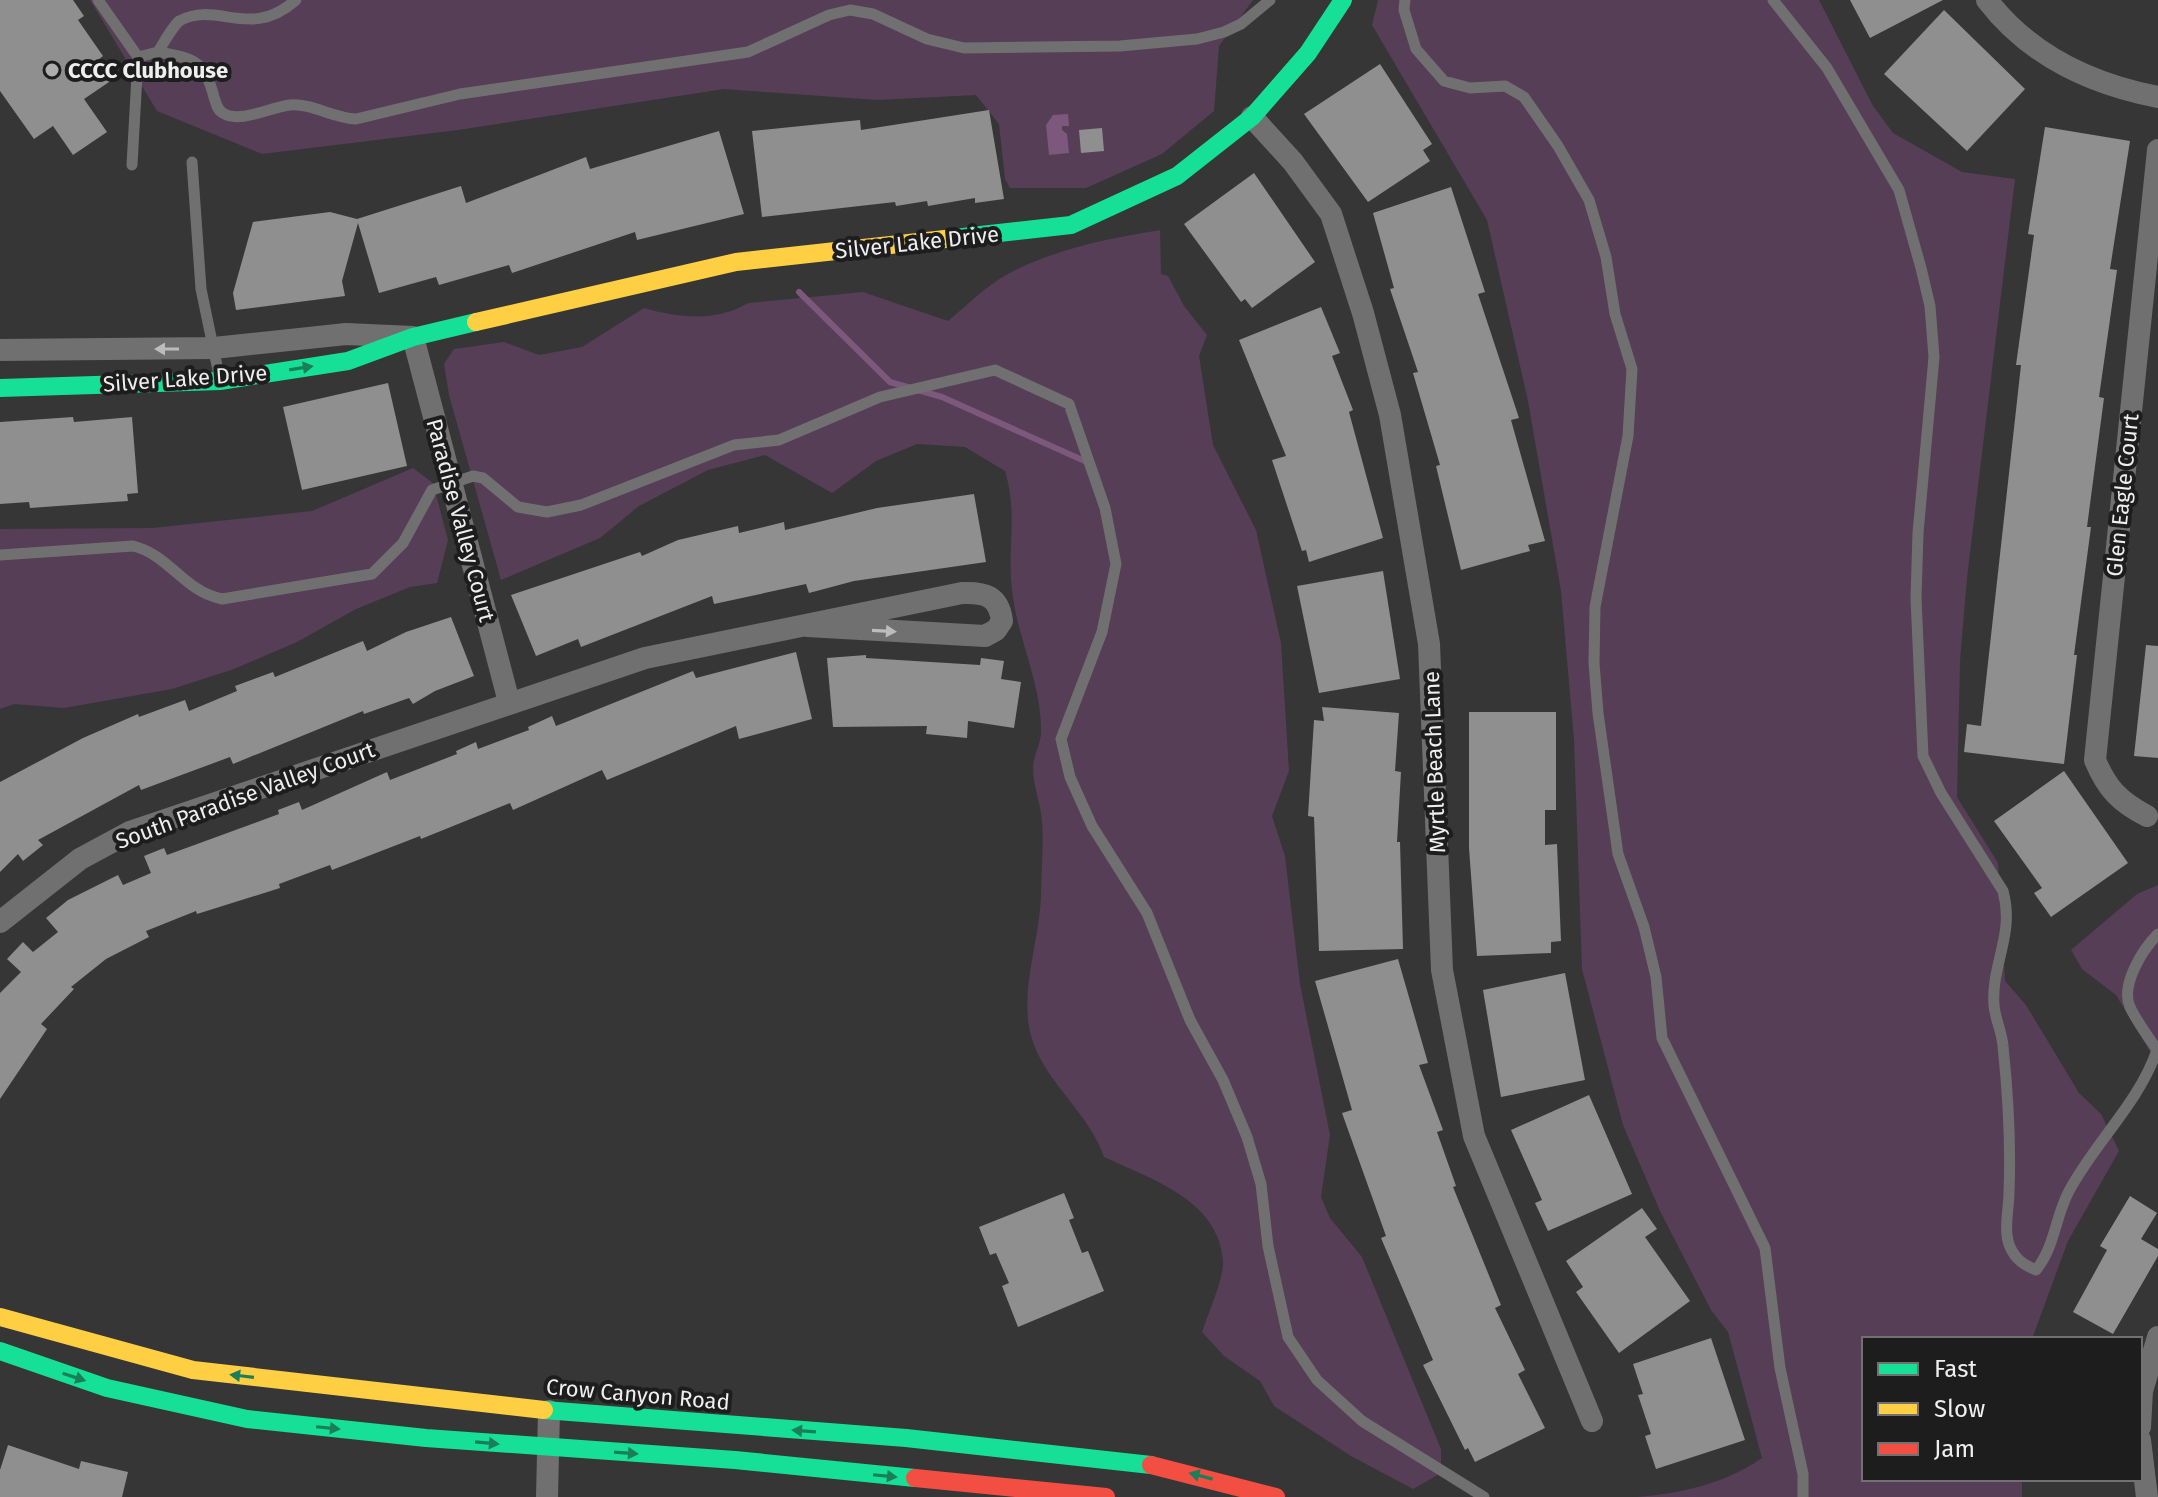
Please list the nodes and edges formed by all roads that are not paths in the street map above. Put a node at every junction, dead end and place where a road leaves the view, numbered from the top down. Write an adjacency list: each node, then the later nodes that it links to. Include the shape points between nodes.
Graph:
1 (98, 0): 9 (lane)
2 (296, 0): 8 (lane, via 280,14 265,17 200,7 180,20)
3 (1270, 0): 8 (lane, via 1224,32 1120,46 964,48 850,10 748,52 460,94 356,119 293,105 239,117 224,115 198,62)
4 (1343, 0): 11 (main road, Silver Lake Drive, via 1308,53)
5 (1405, 0): 39 (lane, via 1416,49 1444,81 1470,88 1505,86 1524,97 1589,200 1606,257 1615,314 1632,369 1628,436 1595,607 1598,713 1618,854 1656,977 1662,1038 1765,1248)
6 (1773, 0): 26 (lane, via 1827,68 1899,190 1930,306 1934,357 1916,598 1923,756 2003,891 2008,910 1994,1006 2003,1043 2007,1230 2009,1246 2020,1263 2036,1270 2048,1256 2068,1192 2149,1074 2157,1050 2128,1004 2130,982)
7 (1987, 0): 10 (street, via 2059,66)
8 (158, 52): 9 (lane)
9 (138, 57): 14 (lane)
10 (2158, 97)
11 (1252, 117): 15 (main road, Silver Lake Drive, via 1177,176 1071,225 736,262); 32 (street, Myrtle Beach Lane, via 1331,214 1390,415 1429,644 1442,970 1474,1136)
12 (2158, 150): 24 (street, Glen Eagle Court, via 2095,760 2121,803)
13 (192, 162): 16 (lane, via 201,289)
14 (132, 165)
15 (413, 337): 16 (street, Silver Lake Drive, via 346,334); 18 (main road, Silver Lake Drive, one-way to 15, via 348,361); 20 (street, Paradise Valley Court)
16 (214, 348): 17 (street, Silver Lake Drive, one-way to 17); 18 (lane)
17 (0, 350)
18 (220, 381): 19 (main road, Silver Lake Drive)
19 (0, 388)
20 (451, 482): 21 (lane, via 432,490 403,543 372,574 301,588 222,599 200,594 151,550 133,546); 23 (street, Paradise Valley Court); 38 (lane, via 483,478 518,507 547,512 581,505 734,445 779,440 880,397 995,370 1069,404 1105,508 1116,564 1102,632 1061,739 1070,777 1092,826 1147,913 1190,1020 1247,1137 1261,1184 1288,1337 1317,1380 1362,1421)
21 (0, 555)
22 (807, 626): 22 (street, one-way to 22, via 985,636 1002,621 994,598 981,592); 23 (street, South Paradise Valley Court, via 645,658)
23 (509, 702): 25 (street, South Paradise Valley Court, via 130,832 80,859)
24 (2147, 816)
25 (0, 922)
26 (2158, 934)
27 (0, 1317): 31 (main road, Crow Canyon Road, one-way to 27, via 193,1370)
28 (2158, 1337): 30 (street)
29 (0, 1351): 33 (main road, one-way to 33, via 107,1388 247,1419)
30 (2142, 1391)
31 (549, 1411): 33 (street); 37 (main road, Crow Canyon Road, one-way to 31, via 1172,1468 906,1438)
32 (1592, 1421)
33 (548, 1448): 35 (street); 36 (main road, one-way to 36, via 735,1460)
34 (2142, 1456): 40 (street)
35 (547, 1497)
36 (1106, 1497)
37 (1276, 1497)
38 (1484, 1497)
39 (1803, 1497)
40 (2147, 1497)

